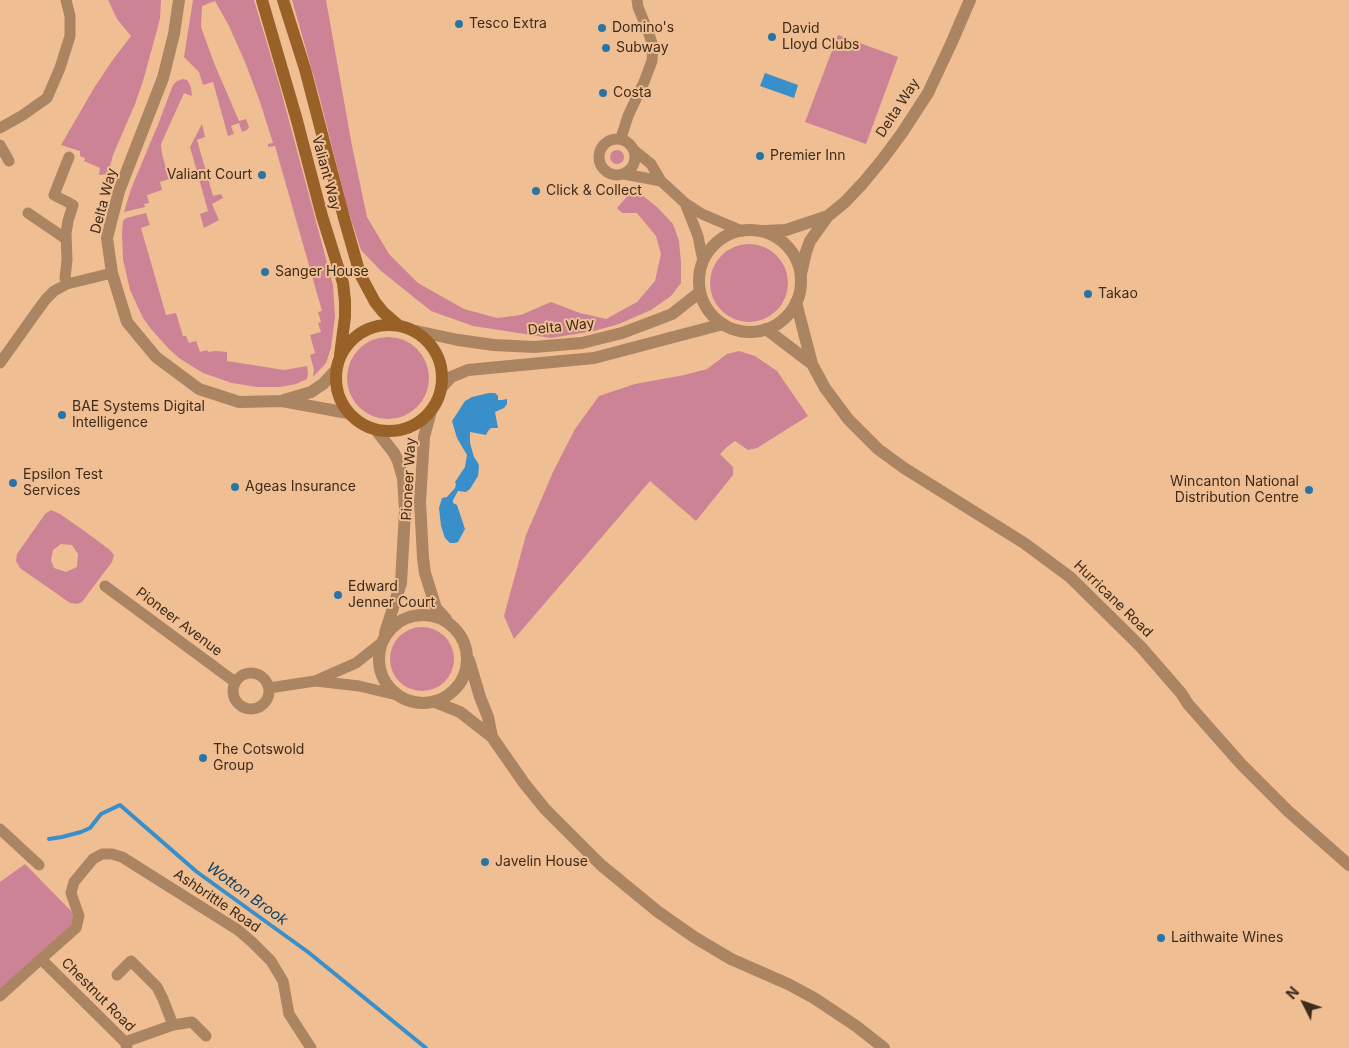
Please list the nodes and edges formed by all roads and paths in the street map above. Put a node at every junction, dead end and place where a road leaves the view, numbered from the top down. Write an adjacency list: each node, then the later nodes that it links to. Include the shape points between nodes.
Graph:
1 (66, 0): 7 (street, via 70,36 47,98)
2 (179, 0): 22 (street, Delta Way, via 163,78 120,191 107,238)
3 (262, 0): 31 (main road, Valiant Way, via 343,283 345,317)
4 (283, 0): 27 (main road, Valiant Way, via 305,69 360,274 375,302)
5 (637, 0): 8 (street, via 653,46 652,60)
6 (970, 0): 17 (street, Delta Way, via 928,93 902,133 863,183)
7 (0, 128)
8 (621, 138): 10 (street); 13 (street, via 605,142 599,151 599,162 608,173)
9 (0, 145): 12 (street)
10 (634, 151): 13 (street, via 635,162); 14 (street, via 651,164)
11 (69, 158): 20 (street, via 54,195 74,206 68,220)
12 (9, 161)
13 (624, 174): 14 (street)
14 (661, 180): 15 (street)
15 (685, 203): 18 (street); 21 (street, via 698,236)
16 (28, 213): 20 (street)
17 (828, 216): 19 (street, Delta Way, via 786,230); 23 (street, Delta Way, via 810,241)
18 (742, 231): 19 (street); 21 (street, via 726,236 712,247)
19 (759, 231): 23 (street, via 774,236 787,246)
20 (66, 239): 24 (street)
21 (703, 262): 25 (street)
22 (112, 273): 24 (street); 36 (street, Delta Way, via 127,322 156,357 199,389 239,402)
23 (801, 274): 26 (street)
24 (67, 284): 32 (street, via 46,299)
25 (700, 292): 28 (street, via 712,316); 30 (street, Delta Way, via 672,314 654,322 582,343 494,345)
26 (796, 302): 29 (street, via 789,314); 33 (street, Hurricane Road)
27 (398, 324): 30 (main road); 31 (main road, via 381,324 364,330 350,340)
28 (723, 324): 29 (street, via 736,330); 35 (street, via 594,358 468,370 451,377)
29 (766, 330): 33 (street, Hurricane Road)
30 (416, 331): 35 (main road, via 433,347 439,360)
31 (340, 355): 34 (main road)
32 (0, 363)
33 (812, 364): 52 (street, Hurricane Road, via 848,419 878,449 1070,576 1141,646 1241,764)
34 (335, 371): 36 (street, Delta Way, via 310,392); 38 (main road, via 335,386)
35 (441, 388): 37 (main road)
36 (282, 401): 38 (street, Delta Way)
37 (431, 411): 39 (main road, via 406,428); 41 (street, Pioneer Way, via 424,437 420,502 423,558 436,608)
38 (348, 413): 39 (main road, via 361,424)
39 (376, 430): 42 (street, Pioneer Way, via 398,462 403,478 405,510 401,583)
40 (104, 586): 45 (street, Pioneer Avenue)
41 (456, 628): 42 (street, via 439,617 418,614 399,621); 43 (street, via 462,636)
42 (383, 640): 44 (street, via 356,664); 47 (street, via 378,658 380,672)
43 (467, 655): 48 (street, via 463,679 456,689); 49 (street)
44 (315, 681): 46 (street); 47 (street)
45 (235, 682): 46 (street, via 244,674 256,673); 46 (street, via 236,702 244,708 260,707 268,699)
46 (269, 688)
47 (397, 695): 48 (street, via 415,703)
48 (436, 702): 49 (street, via 460,712)
49 (492, 737): 61 (street, via 544,809 601,865 657,911 731,959 814,998)
50 (0, 830): 51 (street)
51 (39, 865)
52 (1349, 865)
53 (71, 893): 54 (street, Chestnut Road, via 79,916 76,928); 60 (street, Ashbrittle Road, via 74,882 93,859 102,854 112,854 122,857 238,930 271,961 283,981 289,1014)
54 (41, 959): 56 (street); 59 (street, Chestnut Road)
55 (117, 975): 57 (street, via 131,962 156,987)
56 (0, 996)
57 (173, 1025): 58 (street, via 192,1022); 59 (street)
58 (206, 1036)
59 (126, 1045)
60 (311, 1048)
61 (884, 1048)

